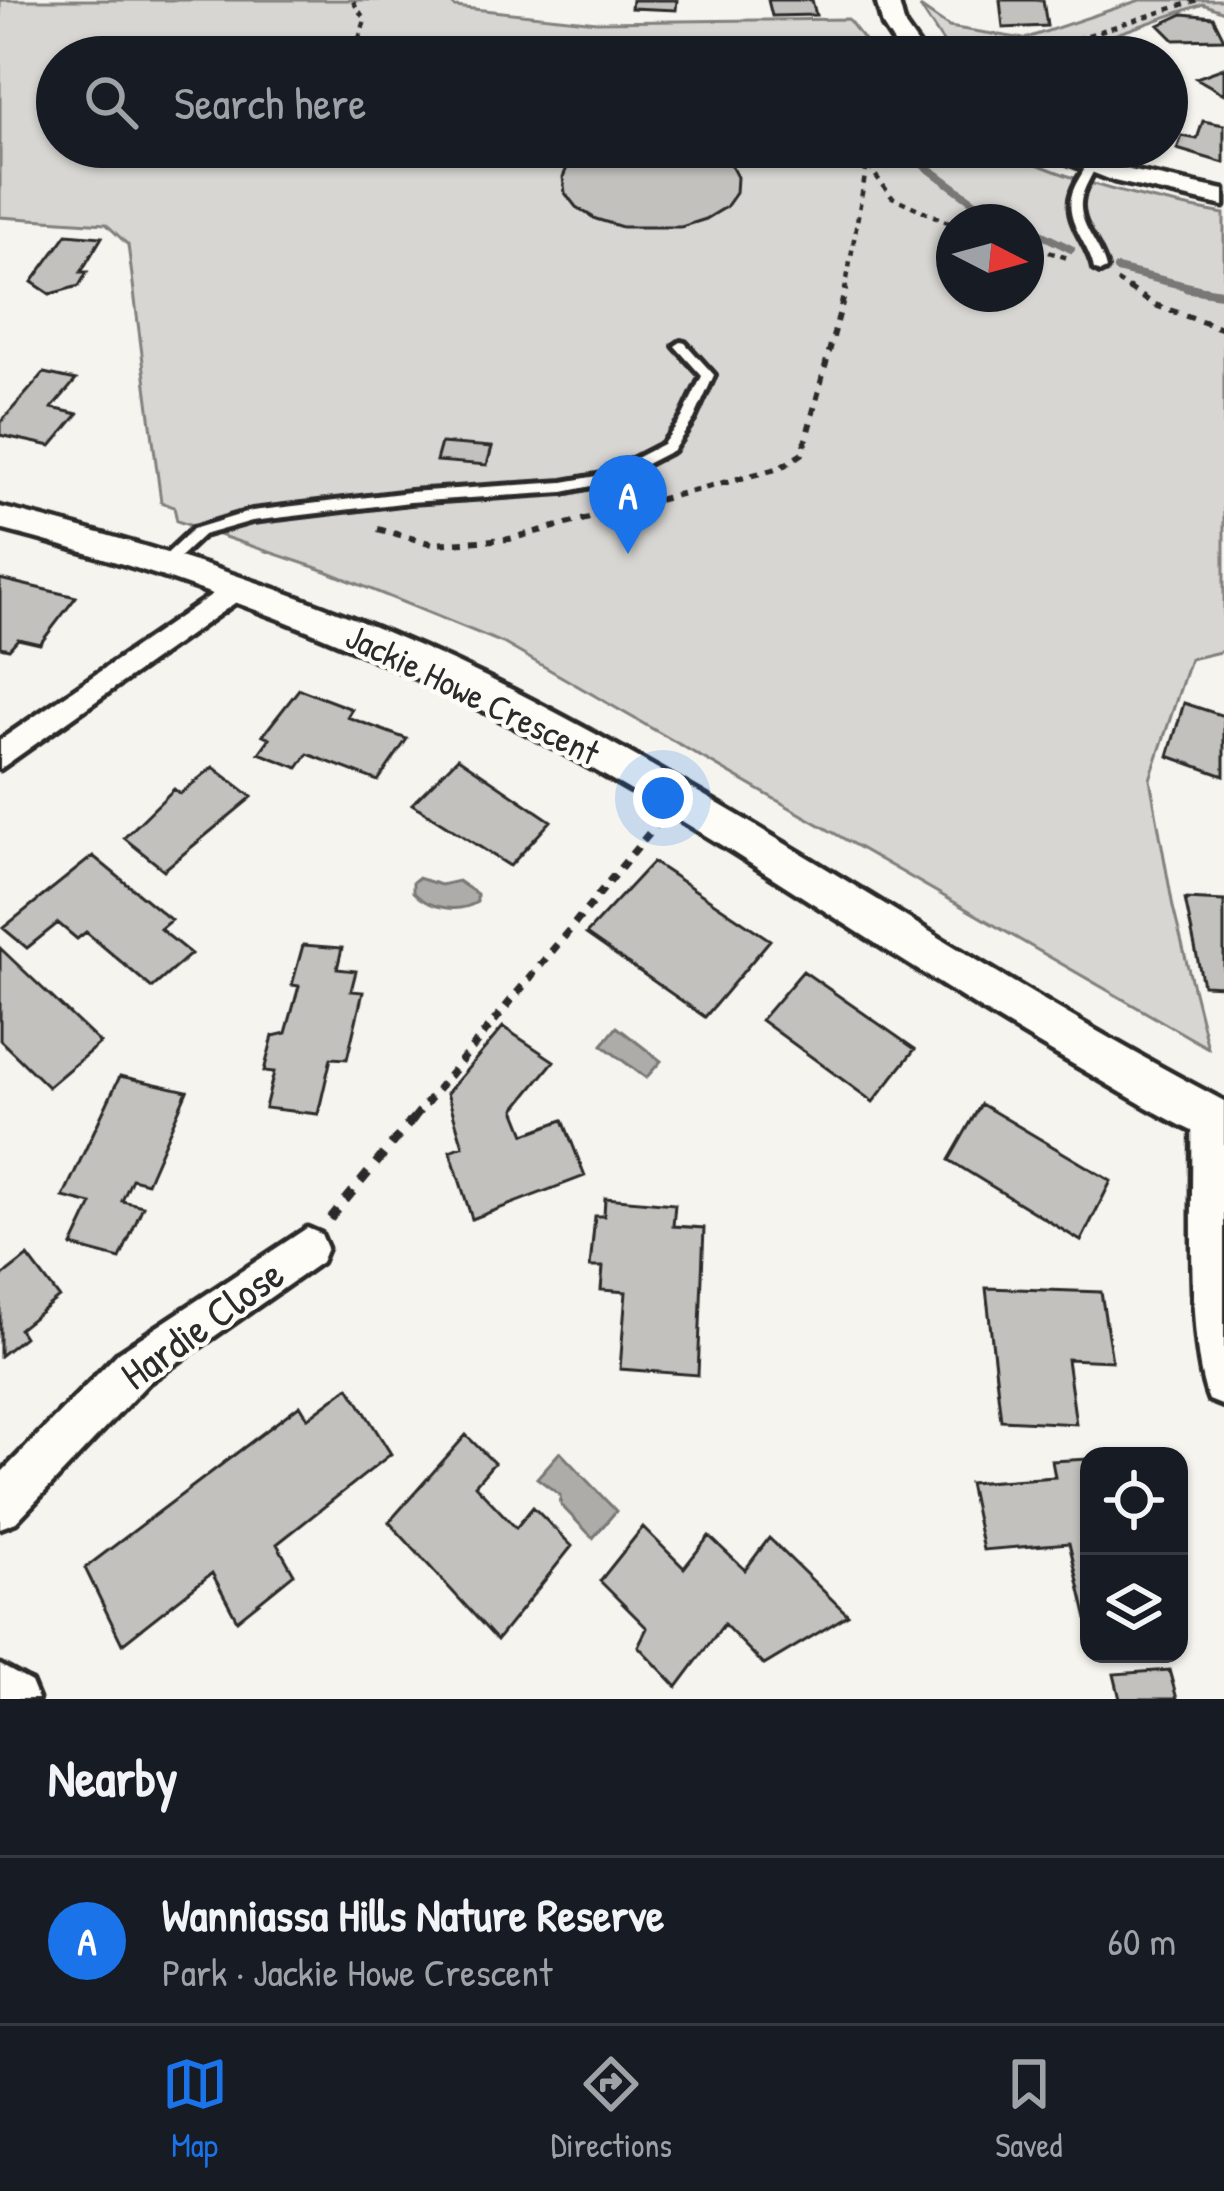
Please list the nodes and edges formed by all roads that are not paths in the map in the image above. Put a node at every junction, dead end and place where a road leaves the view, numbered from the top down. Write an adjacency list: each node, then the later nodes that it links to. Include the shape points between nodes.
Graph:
1 (873, 0): 3 (street)
2 (886, 0): 3 (street)
3 (887, 26): 4 (street); 5 (street)
4 (891, 36)
5 (896, 36)
6 (1090, 168): 9 (lane, via 1075,210)
7 (1099, 168): 8 (street)
8 (1224, 198)
9 (1100, 269)
10 (681, 346): 12 (lane, via 708,375 688,419 668,447 606,479 252,516 198,532)
11 (0, 518): 12 (street, Jackie Howe Crescent)
12 (164, 563): 13 (street, Jackie Howe Crescent)
13 (236, 588): 14 (street); 15 (street, Jackie Howe Crescent, via 442,673 582,744 982,988)
14 (0, 757)
15 (1218, 1120): 17 (street)
16 (307, 1248): 18 (street, Hardie Close, via 134,1367)
17 (1224, 1385)
18 (0, 1506)
19 (0, 1689): 20 (street)
20 (14, 1699)

